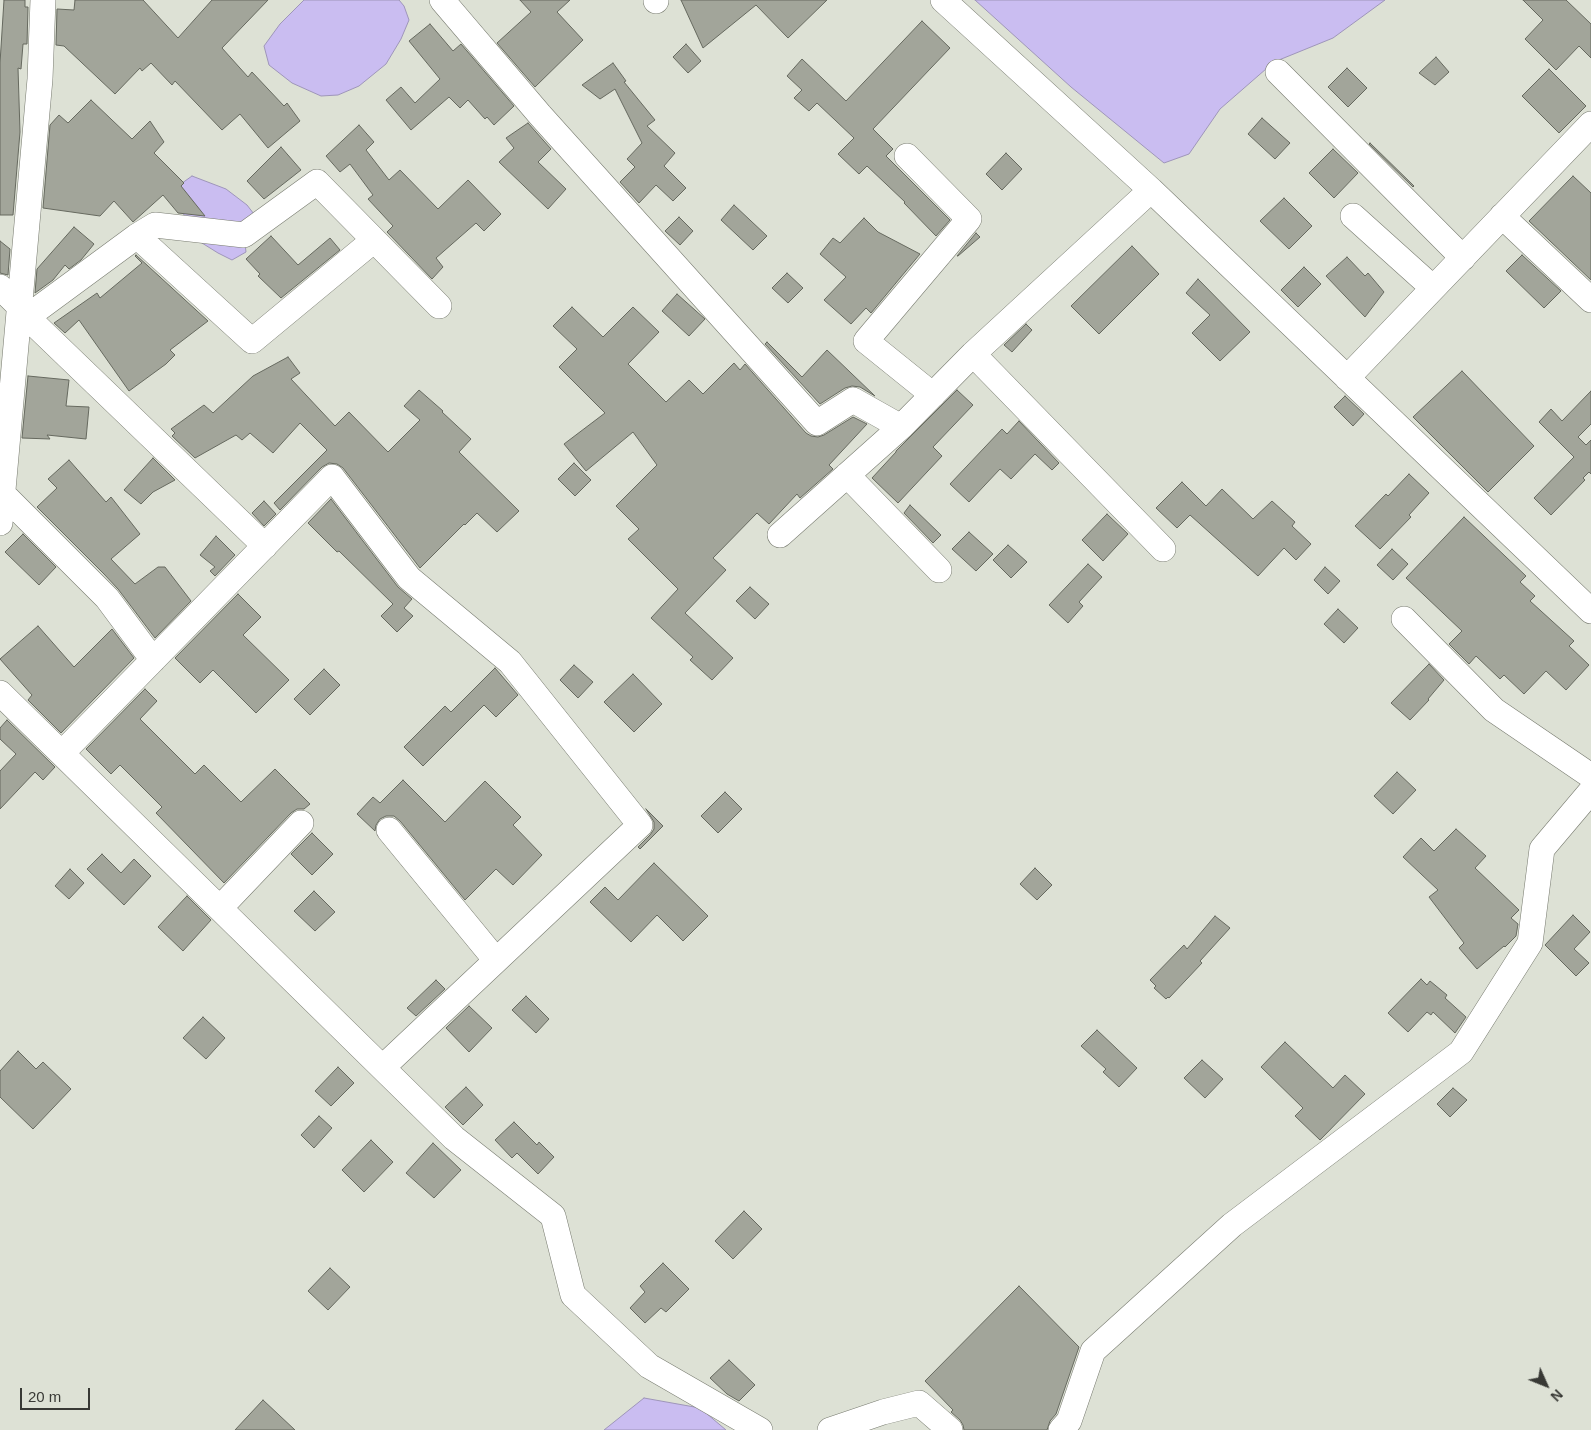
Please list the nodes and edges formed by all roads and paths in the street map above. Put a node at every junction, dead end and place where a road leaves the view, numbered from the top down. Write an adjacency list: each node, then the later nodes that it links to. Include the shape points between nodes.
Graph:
1 (43, 0): 17 (street)
2 (442, 0): 21 (street, via 540,115 817,423 853,400)
3 (943, 0): 7 (street)
4 (1278, 72): 12 (street)
5 (1591, 124): 9 (street)
6 (907, 156): 20 (street, via 969,219 866,341)
7 (1151, 190): 18 (street); 19 (street)
8 (1353, 216): 14 (street)
9 (1502, 216): 12 (street); 15 (street)
10 (137, 236): 11 (street, via 155,225 244,235 317,182); 11 (street, via 252,341); 17 (street)
11 (374, 240): 16 (street)
12 (1463, 258): 14 (street)
13 (0, 287): 17 (street)
14 (1433, 288): 19 (street)
15 (1591, 300)
16 (439, 306)
17 (23, 311): 23 (street); 26 (street)
18 (973, 354): 20 (street); 27 (street)
19 (1347, 378): 29 (street)
20 (933, 395): 21 (street)
21 (901, 427): 22 (street)
22 (847, 476): 25 (street); 28 (street)
23 (2, 493): 24 (street); 31 (street, via 107,598)
24 (0, 524)
25 (780, 535)
26 (265, 546): 31 (street); 40 (street, via 332,477 409,578 510,662 640,825)
27 (1164, 549)
28 (939, 570)
29 (1591, 611)
30 (1404, 619): 34 (street, via 1494,710)
31 (153, 660): 33 (street)
32 (0, 692): 33 (street)
33 (62, 753): 38 (street)
34 (1591, 776)
35 (1591, 791): 44 (street, via 1542,848 1530,943 1461,1052 1232,1225 1093,1351 1068,1422)
36 (301, 823): 38 (street)
37 (389, 830): 39 (street)
38 (220, 908): 40 (street)
39 (490, 953)
40 (383, 1068): 41 (street, via 454,1138 553,1216 573,1294 649,1366)
41 (760, 1430)
42 (830, 1430): 43 (street, via 919,1403)
43 (950, 1430)
44 (1061, 1430)

